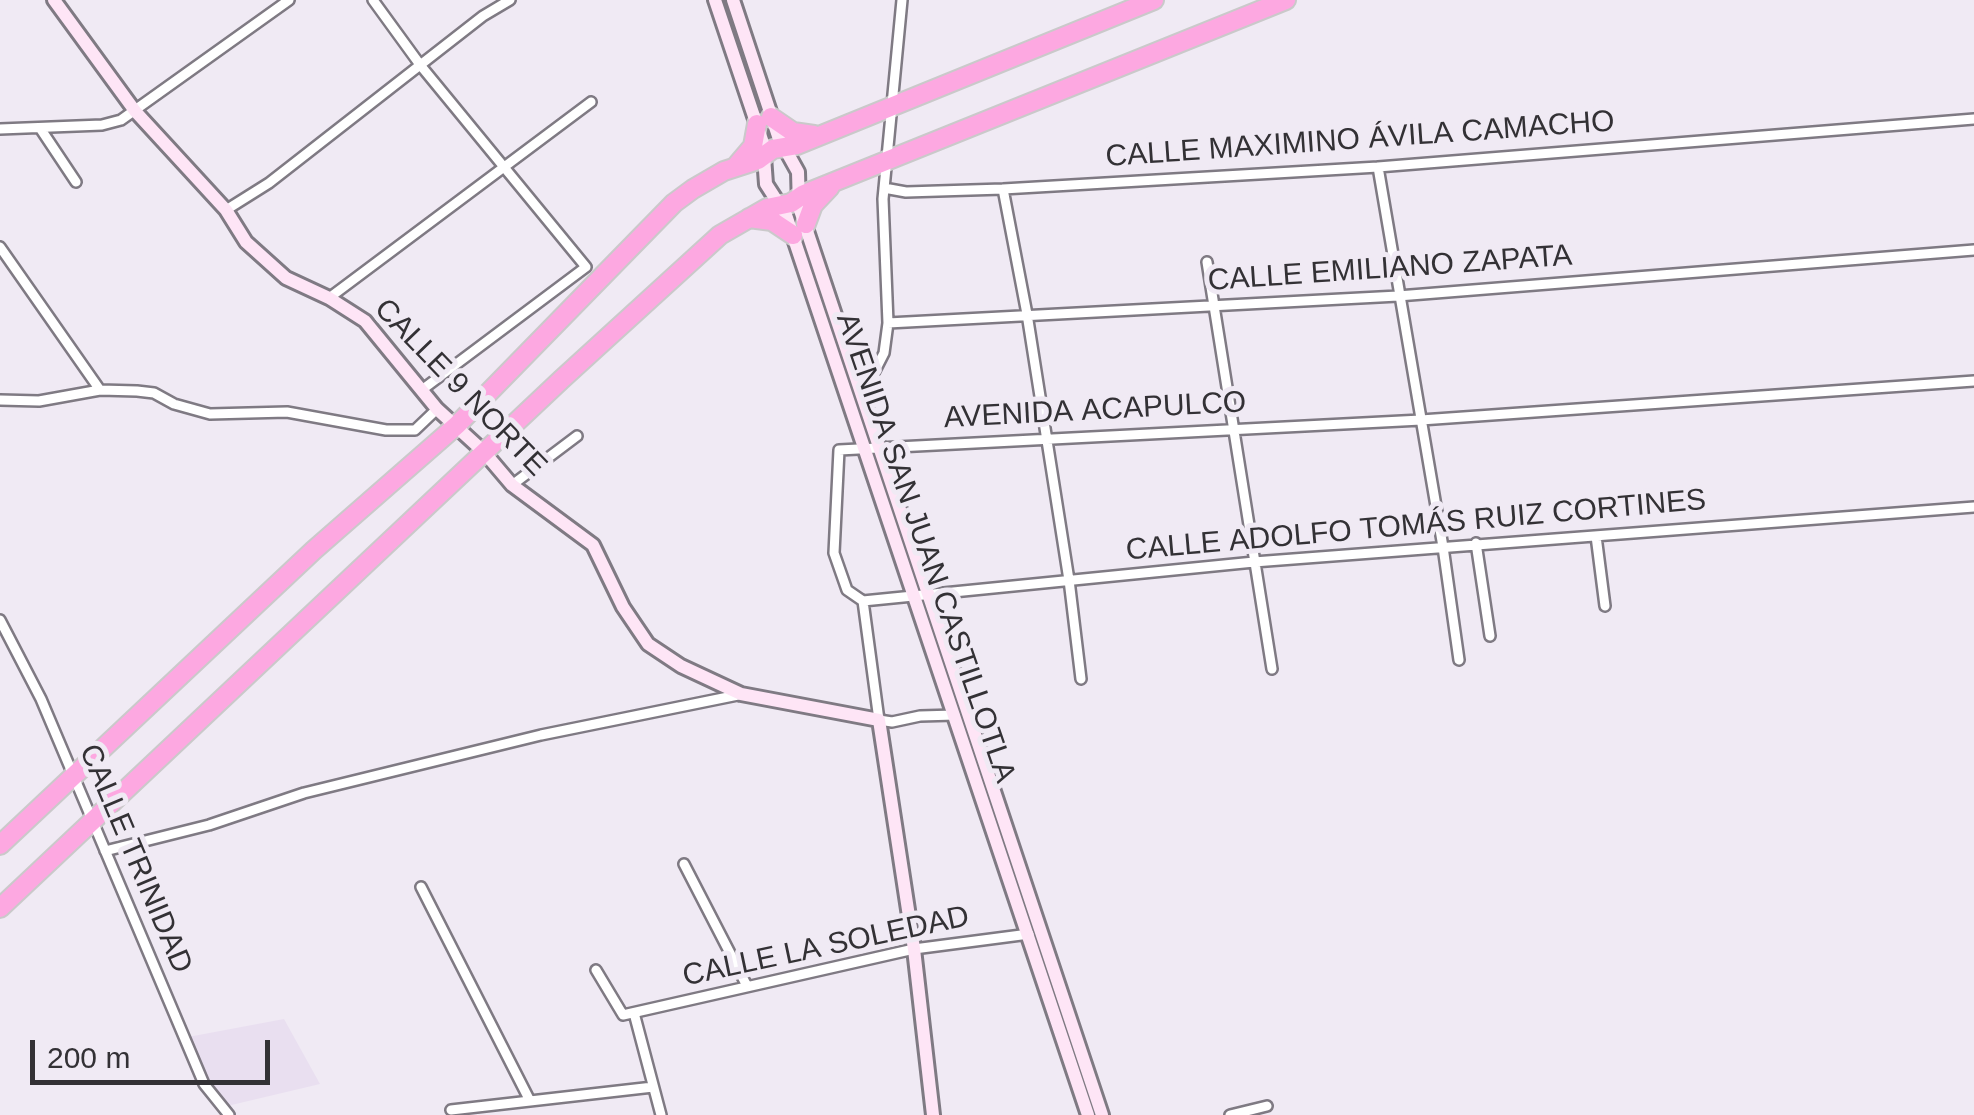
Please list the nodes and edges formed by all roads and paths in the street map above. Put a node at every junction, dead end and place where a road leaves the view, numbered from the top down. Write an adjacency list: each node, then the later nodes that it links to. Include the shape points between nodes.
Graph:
1 (289, 0): 13 (street)
2 (373, 0): 10 (street)
3 (510, 0): 10 (street)
4 (715, 0): 15 (main road, AVENIDA SAN JUAN CASTILLOTLA)
5 (733, 0): 15 (main road, AVENIDA SAN JUAN CASTILLOTLA)
6 (902, 0): 12 (street)
7 (1154, 0): 12 (highway)
8 (1286, 0): 21 (highway)
9 (57, 1): 13 (main road, CALLE 9 NORTE)
10 (421, 66): 22 (street); 30 (street)
11 (591, 102): 22 (street)
12 (894, 105): 18 (highway); 21 (street)
13 (135, 111): 16 (street, via 102,126); 30 (main road, CALLE 9 NORTE)
14 (1974, 119): 24 (street, CALLE MAXIMINO ÁVILA CAMACHO)
15 (764, 120): 18 (highway); 19 (main road, AVENIDA SAN JUAN CASTILLOTLA); 20 (main road, AVENIDA SAN JUAN CASTILLOTLA); 23 (highway)
16 (40, 128): 17 (street); 26 (street)
17 (0, 129)
18 (820, 135): 19 (highway)
19 (784, 149): 20 (highway); 29 (main road, AVENIDA SAN JUAN CASTILLOTLA, via 798,172)
20 (764, 156): 23 (highway); 29 (main road, AVENIDA SAN JUAN CASTILLOTLA, via 766,184)
21 (887, 162): 25 (highway); 27 (street)
22 (502, 166): 37 (street); 42 (street, via 586,267)
23 (736, 166): 48 (highway, via 674,204)
24 (1378, 167): 28 (street, CALLE MAXIMINO ÁVILA CAMACHO); 36 (street)
25 (844, 179): 29 (highway); 32 (highway, via 817,199)
26 (76, 182)
27 (884, 188): 28 (street, CALLE MAXIMINO ÁVILA CAMACHO); 40 (street)
28 (1002, 189): 39 (street)
29 (789, 201): 31 (highway); 32 (main road, AVENIDA SAN JUAN CASTILLOTLA)
30 (226, 210): 37 (main road, CALLE 9 NORTE, via 266,262)
31 (749, 218): 32 (highway); 53 (highway, via 697,254)
32 (799, 230): 44 (main road, AVENIDA SAN JUAN CASTILLOTLA); 52 (main road, AVENIDA SAN JUAN CASTILLOTLA)
33 (0, 247): 43 (street)
34 (1974, 250): 36 (street, CALLE EMILIANO ZAPATA)
35 (1206, 262): 38 (street)
36 (1398, 296): 38 (street, CALLE EMILIANO ZAPATA); 47 (street)
37 (329, 298): 42 (main road, CALLE 9 NORTE, via 365,320)
38 (1213, 306): 39 (street, CALLE EMILIANO ZAPATA); 49 (street)
39 (1026, 314): 40 (street, CALLE EMILIANO ZAPATA); 51 (street)
40 (888, 323): 44 (street, via 884,353)
41 (1974, 380): 47 (street, AVENIDA ACAPULCO)
42 (423, 389): 46 (main road, CALLE 9 NORTE)
43 (100, 390): 45 (street); 46 (street, via 154,393 210,414 287,412 386,430 416,430)
44 (862, 396): 52 (main road, AVENIDA SAN JUAN CASTILLOTLA)
45 (0, 400)
46 (437, 409): 48 (main road, CALLE 9 NORTE)
47 (1422, 420): 49 (street, AVENIDA ACAPULCO); 58 (street)
48 (457, 425): 53 (main road, CALLE 9 NORTE); 72 (highway)
49 (1234, 428): 51 (street, AVENIDA ACAPULCO); 59 (street)
50 (577, 436): 54 (street)
51 (1046, 438): 52 (street, AVENIDA ACAPULCO); 60 (street)
52 (873, 448): 61 (main road, AVENIDA SAN JUAN CASTILLOTLA); 62 (street, via 839,450 834,552 846,590)
53 (484, 452): 54 (main road, CALLE 9 NORTE); 73 (highway)
54 (512, 485): 69 (main road, CALLE 9 NORTE, via 593,545 648,644)
55 (1974, 507): 56 (street, CALLE ADOLFO TOMÁS RUIZ CORTINES)
56 (1596, 536): 57 (street, CALLE ADOLFO TOMÁS RUIZ CORTINES); 63 (street)
57 (1476, 543): 58 (street, CALLE ADOLFO TOMÁS RUIZ CORTINES); 65 (street)
58 (1444, 547): 59 (street, CALLE ADOLFO TOMÁS RUIZ CORTINES); 66 (street)
59 (1254, 562): 60 (street, CALLE ADOLFO TOMÁS RUIZ CORTINES); 67 (street)
60 (1070, 580): 61 (street, CALLE ADOLFO TOMÁS RUIZ CORTINES); 68 (street)
61 (921, 593): 62 (street, CALLE ADOLFO TOMÁS RUIZ CORTINES); 70 (main road, AVENIDA SAN JUAN CASTILLOTLA); 92 (main road, AVENIDA SAN JUAN CASTILLOTLA)
62 (864, 601): 71 (street)
63 (1605, 606)
64 (0, 620): 72 (street, CALLE TRINIDAD)
65 (1490, 636)
66 (1459, 660)
67 (1272, 669)
68 (1081, 680)
69 (741, 694): 71 (main road, CALLE 9 NORTE); 75 (street, via 522,739)
70 (955, 714): 71 (street); 79 (main road, AVENIDA SAN JUAN CASTILLOTLA)
71 (879, 720): 80 (main road)
72 (72, 778): 73 (street, CALLE TRINIDAD); 74 (highway)
73 (92, 824): 75 (street, CALLE TRINIDAD); 78 (highway)
74 (0, 845)
75 (105, 851): 88 (street, CALLE TRINIDAD, via 204,1084)
76 (684, 864): 82 (street)
77 (421, 887): 85 (street)
78 (0, 908)
79 (1028, 934): 80 (street, CALLE LA SOLEDAD); 91 (main road, AVENIDA SAN JUAN CASTILLOTLA)
80 (914, 948): 82 (street, CALLE LA SOLEDAD); 90 (main road)
81 (596, 970): 83 (street, via 621,1014)
82 (747, 986): 83 (street, CALLE LA SOLEDAD)
83 (634, 1013): 84 (street)
84 (653, 1087): 85 (street); 89 (street)
85 (529, 1099): 87 (street)
86 (1267, 1106): 93 (street)
87 (451, 1110)
88 (229, 1115)
89 (661, 1115)
90 (933, 1115)
91 (1088, 1115)
92 (1102, 1115)
93 (1230, 1115)

